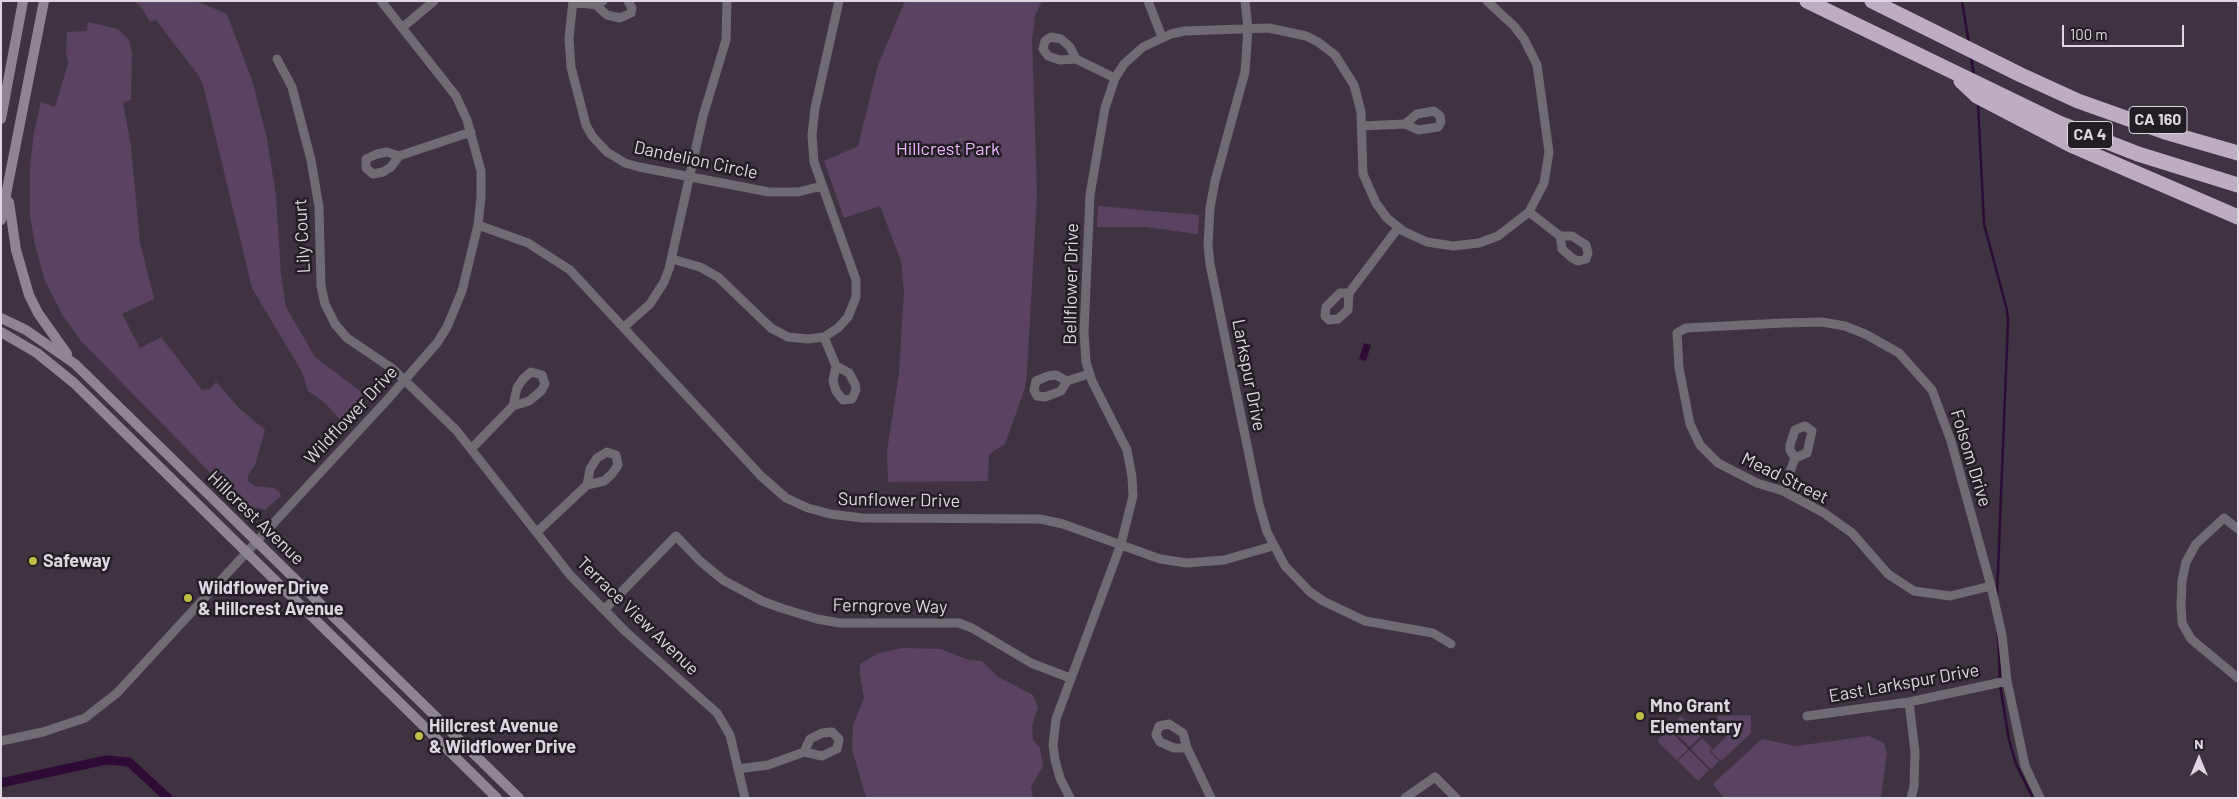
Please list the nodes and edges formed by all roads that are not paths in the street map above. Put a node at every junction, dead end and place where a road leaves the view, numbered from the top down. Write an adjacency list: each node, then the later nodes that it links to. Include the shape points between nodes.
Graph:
1 (24, 1): 23 (main road)
2 (44, 1): 33 (main road, via 14,145)
3 (381, 1): 15 (street, Wildflower Drive)
4 (434, 1): 15 (street)
5 (628, 1): 14 (street, via 632,13 620,18 607,15)
6 (727, 1): 30 (street, via 726,40)
7 (839, 1): 32 (street, via 812,129 814,162)
8 (1148, 1): 17 (street)
9 (1245, 1): 16 (street, Larkspur Drive)
10 (1487, 1): 34 (street, via 1524,39 1541,78 1549,152 1544,183)
11 (1807, 1): 20 (highway, CA 4)
12 (1872, 1): 22 (highway, CA 4)
13 (573, 2): 14 (street); 30 (street, Dandelion Circle, via 570,58 582,113 592,136 607,152 625,163)
14 (599, 3)
15 (403, 27): 26 (street, Wildflower Drive, via 456,96)
16 (1248, 28): 17 (street, Bellflower Drive, via 1184,32); 25 (street, Bellflower Drive, via 1295,32 1327,48 1354,85); 61 (street, Larkspur Drive, via 1243,87 1210,208 1209,254 1259,504)
17 (1162, 37): 21 (street, Bellflower Drive, via 1133,56)
18 (1076, 59): 21 (street)
19 (277, 60): 50 (street, Lily Court, via 292,87 318,194 321,286 329,313 344,335)
20 (1949, 69): 31 (highway, CA 4, via 2059,123 2138,154); 35 (highway, via 1977,96 2039,129)
21 (1114, 78): 49 (street, Bellflower Drive, via 1105,108 1090,195 1084,326)
22 (2078, 101): 27 (highway, CA 160, via 2114,106); 28 (highway, CA 4, via 2165,132)
23 (1, 119)
24 (1405, 124): 25 (street)
25 (1362, 126): 38 (street, Bellflower Drive, via 1363,174 1376,203)
26 (471, 132): 29 (street); 37 (street, Wildflower Drive, via 481,171)
27 (2238, 142)
28 (2238, 153)
29 (400, 156)
30 (689, 176): 32 (street, Dandelion Circle, via 779,193); 40 (street)
31 (2238, 185)
32 (822, 186): 46 (street, via 857,286 848,317)
33 (8, 193): 36 (main road); 47 (main road, via 16,250 30,295 43,320)
34 (1529, 212): 38 (street, via 1498,236 1470,245 1427,242); 39 (street)
35 (2238, 217)
36 (1, 220)
37 (478, 225): 43 (street, Sunflower Drive, via 516,238 560,261); 50 (street, Wildflower Drive, via 464,285 447,326)
38 (1398, 228): 41 (street)
39 (1560, 236)
40 (672, 259): 43 (street, via 656,295); 46 (street, via 700,267 718,277 783,336 798,339)
41 (1349, 292)
42 (1, 318): 47 (main road, Hillcrest Avenue, via 26,330)
43 (624, 327): 60 (street, Sunflower Drive, via 761,476 786,498 808,508 862,518 1040,519)
44 (1686, 328): 56 (street, Mead Street, via 1677,333 1680,368 1690,424 1700,446 1718,463 1757,483); 63 (street, Folsom Drive, via 1822,322 1865,334 1899,353 1932,390 1951,441)
45 (1, 332): 62 (main road, Hillcrest Avenue, via 37,353 74,383)
46 (824, 337): 48 (street)
47 (75, 364): 59 (main road, Hillcrest Avenue)
48 (836, 366)
49 (1089, 374): 51 (street); 60 (street, Bellflower Drive, via 1122,438 1131,469 1133,496)
50 (405, 380): 53 (street, Terrace View Avenue); 59 (street, Wildflower Drive)
51 (1067, 381)
52 (512, 406): 53 (street)
53 (472, 448): 58 (street, Terrace View Avenue)
54 (1795, 458): 56 (street)
55 (587, 485): 58 (street)
56 (1783, 491): 63 (street, Mead Street, via 1852,533 1888,574 1914,591 1950,596)
57 (2238, 529): 67 (street, via 2224,518 2196,544 2186,562 2181,605 2182,623 2191,639)
58 (537, 532): 64 (street, Terrace View Avenue, via 569,574)
59 (257, 542): 62 (street, Wildflower Drive); 76 (main road, Hillcrest Avenue)
60 (1121, 544): 61 (street, Sunflower Drive, via 1160,559 1187,563 1224,560); 66 (street, Bellflower Drive)
61 (1273, 546): 65 (street, Larkspur Drive, via 1298,581 1331,606 1365,621 1429,632)
62 (247, 554): 71 (street, Wildflower Drive, via 117,693 85,718); 74 (main road, Hillcrest Avenue)
63 (1991, 586): 68 (street, Folsom Drive, via 2002,635)
64 (604, 610): 66 (street, Ferngrove Way, via 676,536 723,580 781,608 840,623 959,624 972,628 1031,663); 75 (street, Terrace View Avenue, via 717,714 730,735)
65 (1451, 644)
66 (1070, 678): 80 (street, Bellflower Drive, via 1056,719 1053,745 1060,778)
67 (2238, 678)
68 (2007, 681): 69 (street, East Larkspur Drive); 85 (street, Folsom Drive, via 2025,766)
69 (1909, 702): 70 (street, East Larkspur Drive); 84 (street, via 1915,752)
70 (1807, 716)
71 (1, 741)
72 (1187, 748): 81 (street)
73 (804, 752): 75 (street, via 768,764)
74 (452, 754): 76 (main road, via 466,755); 77 (main road, Hillcrest Avenue)
75 (738, 769): 79 (street, Terrace View Avenue)
76 (503, 781): 78 (main road, Hillcrest Avenue)
77 (497, 798)
78 (519, 798)
79 (745, 798)
80 (1070, 798)
81 (1211, 798)
82 (1405, 798): 83 (street, via 1435,777)
83 (1456, 798)
84 (1911, 798)
85 (2040, 798)

